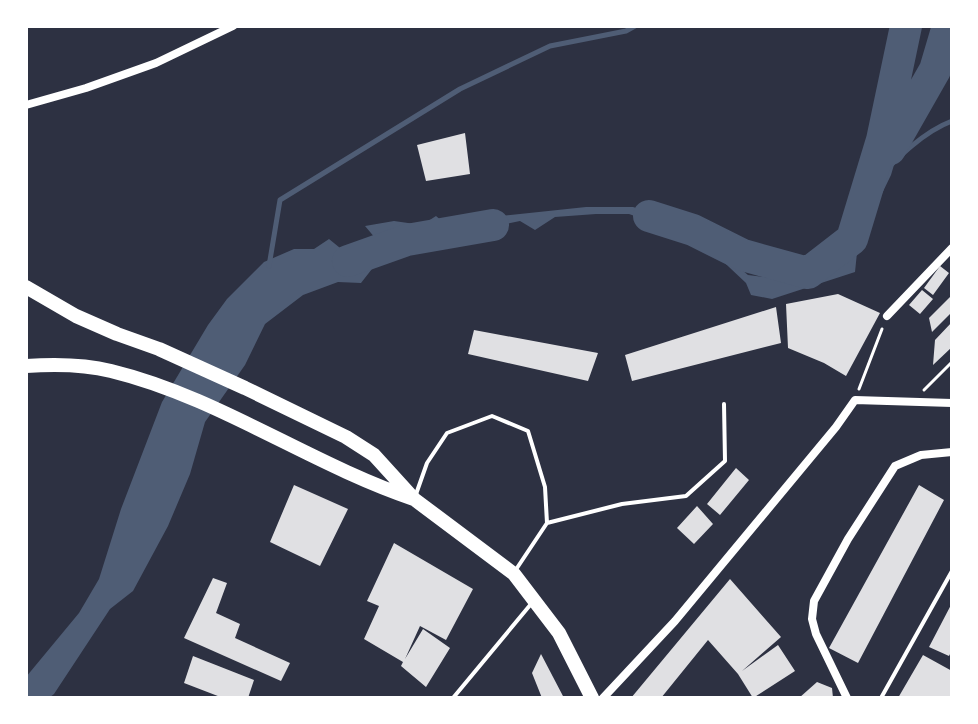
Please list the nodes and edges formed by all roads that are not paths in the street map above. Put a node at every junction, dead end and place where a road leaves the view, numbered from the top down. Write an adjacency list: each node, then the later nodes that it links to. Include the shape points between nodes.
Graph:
1 (233, 26): 2 (street, via 156,63)
2 (26, 105)
3 (952, 248): 5 (street)
4 (26, 287): 10 (main road, via 76,316 346,437 374,455)
5 (887, 316)
6 (26, 366): 10 (main road, via 109,370 155,385)
7 (952, 403): 17 (street, via 855,400 675,621)
8 (724, 404): 11 (lane, via 725,461 686,496 622,504)
9 (952, 452): 18 (street, via 921,455 895,466 814,601 816,634)
10 (414, 499): 11 (lane, via 427,463 447,433 492,416 528,431 545,487); 13 (main road)
11 (547, 523): 13 (lane)
12 (952, 571): 19 (lane)
13 (514, 574): 14 (main road)
14 (535, 599): 15 (lane); 16 (main road)
15 (453, 698)
16 (592, 698)
17 (603, 698)
18 (847, 698)
19 (881, 698)

